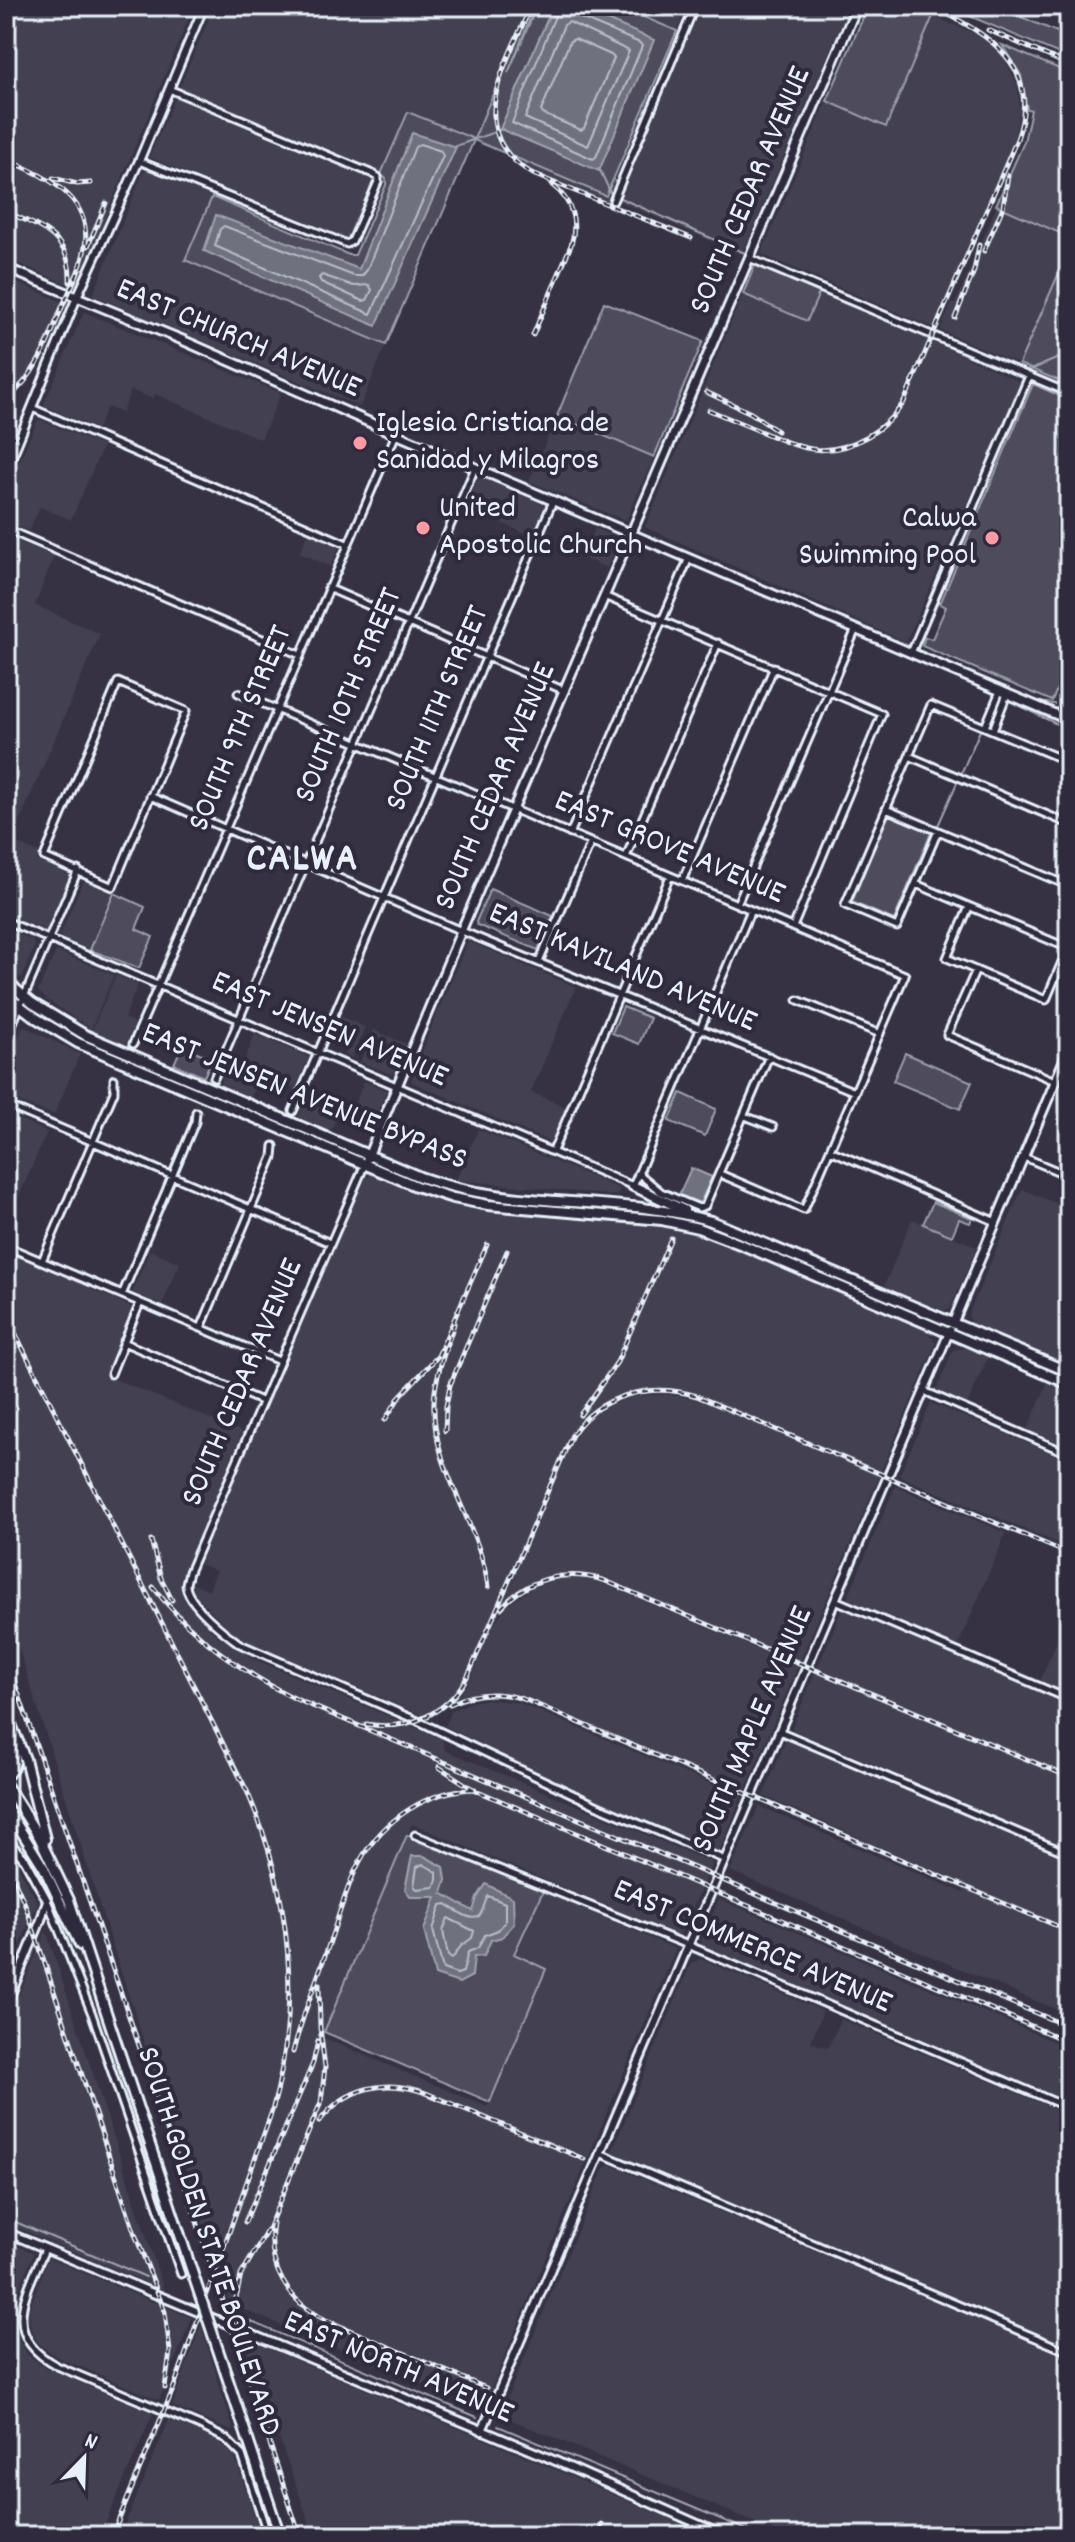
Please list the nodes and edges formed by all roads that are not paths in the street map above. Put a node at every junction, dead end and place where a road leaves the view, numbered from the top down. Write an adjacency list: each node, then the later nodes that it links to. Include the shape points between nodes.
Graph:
1 (204, 6): 4 (street)
2 (695, 6): 6 (street)
3 (857, 6): 7 (main road, SOUTH CEDAR AVENUE)
4 (169, 89): 5 (street); 5 (street, via 373,174 378,182 347,244)
5 (139, 161): 9 (street)
6 (613, 201)
7 (749, 258): 10 (street); 18 (main road, SOUTH CEDAR AVENUE)
8 (6, 268): 9 (main road, EAST CHURCH AVENUE)
9 (77, 297): 12 (street); 13 (main road, EAST CHURCH AVENUE)
10 (1029, 376): 11 (street); 27 (street)
11 (1069, 393)
12 (32, 408): 15 (street); 19 (street)
13 (396, 434): 14 (main road, EAST CHURCH AVENUE); 19 (street, SOUTH 9TH STREET)
14 (475, 467): 16 (main road, EAST CHURCH AVENUE); 24 (street, SOUTH 10TH STREET)
15 (6, 471)
16 (553, 501): 18 (main road, EAST CHURCH AVENUE); 29 (street, SOUTH 11TH STREET)
17 (6, 529): 28 (street)
18 (632, 532): 20 (main road, EAST CHURCH AVENUE); 22 (main road, SOUTH CEDAR AVENUE)
19 (347, 544): 21 (street, SOUTH 9TH STREET)
20 (689, 557): 23 (street); 25 (main road, EAST CHURCH AVENUE)
21 (328, 588): 24 (street); 28 (street, SOUTH 9TH STREET)
22 (604, 596): 23 (street); 32 (main road, SOUTH CEDAR AVENUE)
23 (662, 619): 26 (street); 49 (street)
24 (408, 621): 29 (street); 39 (street, SOUTH 10TH STREET)
25 (856, 629): 27 (main road, EAST CHURCH AVENUE); 31 (street)
26 (718, 643): 30 (street); 51 (street)
27 (911, 653): 33 (main road, EAST CHURCH AVENUE)
28 (300, 655): 35 (street, SOUTH 9TH STREET)
29 (487, 656): 32 (street); 42 (street, SOUTH 11TH STREET)
30 (774, 667): 31 (street); 55 (street)
31 (829, 690): 59 (street); 63 (street, via 882,714)
32 (565, 691): 45 (main road, SOUTH CEDAR AVENUE)
33 (1004, 692): 36 (main road, EAST CHURCH AVENUE); 37 (street); 38 (street)
34 (238, 693): 35 (street, EAST GROVE AVENUE)
35 (276, 709): 39 (street, EAST GROVE AVENUE); 47 (street, SOUTH 9TH STREET)
36 (1069, 720)
37 (985, 727): 38 (street); 40 (street, via 931,705)
38 (993, 730): 41 (street)
39 (356, 745): 42 (street, EAST GROVE AVENUE); 52 (street, SOUTH 10TH STREET)
40 (909, 756): 44 (street); 46 (street)
41 (1069, 762)
42 (436, 778): 45 (street, EAST GROVE AVENUE); 58 (street, SOUTH 11TH STREET)
43 (150, 796): 47 (street, EAST KAVILAND AVENUE); 53 (street, via 113,887); 53 (street, via 186,711 118,682 44,857)
44 (886, 809): 48 (street); 56 (street, via 845,905 897,927)
45 (513, 810): 49 (street, EAST GROVE AVENUE); 64 (main road, SOUTH CEDAR AVENUE)
46 (1069, 824)
47 (225, 829): 52 (street, EAST KAVILAND AVENUE); 70 (street, SOUTH 9TH STREET)
48 (938, 831): 56 (street); 57 (street)
49 (570, 834): 50 (street, EAST GROVE AVENUE)
50 (591, 842): 51 (street, EAST GROVE AVENUE); 67 (street)
51 (626, 857): 54 (street, EAST GROVE AVENUE)
52 (304, 862): 58 (street, EAST KAVILAND AVENUE); 76 (street, SOUTH 10TH STREET)
53 (78, 870): 65 (street)
54 (670, 876): 55 (street, EAST GROVE AVENUE); 72 (street)
55 (682, 881): 59 (street, EAST GROVE AVENUE)
56 (916, 884): 60 (street)
57 (1069, 886)
58 (384, 897): 64 (street, EAST KAVILAND AVENUE); 82 (street, SOUTH 11TH STREET)
59 (737, 904): 61 (street, EAST GROVE AVENUE)
60 (969, 907): 66 (street); 68 (street, via 947,958)
61 (751, 910): 63 (street, EAST GROVE AVENUE); 77 (street)
62 (6, 921): 65 (street, EAST JENSEN AVENUE)
63 (793, 927): 78 (street, EAST GROVE AVENUE, via 905,975)
64 (462, 929): 67 (street, EAST KAVILAND AVENUE); 87 (main road, SOUTH CEDAR AVENUE)
65 (48, 939): 70 (street, EAST JENSEN AVENUE); 73 (street)
66 (1068, 946): 68 (street, via 1046,1000)
67 (539, 962): 72 (street, EAST KAVILAND AVENUE)
68 (976, 970): 86 (street, via 947,1035)
69 (6, 981): 73 (main road, EAST JENSEN AVENUE BYPASS)
70 (158, 984): 76 (street, EAST JENSEN AVENUE); 80 (street, SOUTH 9TH STREET)
71 (6, 995): 75 (main road, EAST JENSEN AVENUE BYPASS)
72 (619, 996): 77 (street, EAST KAVILAND AVENUE); 97 (street)
73 (24, 997): 75 (street); 98 (main road, EAST JENSEN AVENUE BYPASS, via 85,1035)
74 (798, 1000): 78 (street)
75 (20, 1007): 79 (street); 100 (main road, EAST JENSEN AVENUE BYPASS, via 78,1043)
76 (238, 1018): 82 (street, EAST JENSEN AVENUE); 84 (street, SOUTH 10TH STREET)
77 (699, 1030): 83 (street, EAST KAVILAND AVENUE); 101 (street)
78 (880, 1034): 88 (street)
79 (6, 1039)
80 (133, 1044)
81 (1069, 1049): 86 (main road, SOUTH MAPLE AVENUE)
82 (317, 1051): 87 (street, EAST JENSEN AVENUE); 90 (street, SOUTH 11TH STREET)
83 (769, 1056): 88 (street, EAST KAVILAND AVENUE); 92 (street)
84 (214, 1078)
85 (114, 1079): 94 (street, via 114,1092)
86 (1055, 1081): 99 (main road, SOUTH MAPLE AVENUE)
87 (398, 1086): 97 (street, EAST JENSEN AVENUE); 98 (main road, SOUTH CEDAR AVENUE)
88 (855, 1092): 96 (street)
89 (6, 1105): 94 (street)
90 (293, 1111)
91 (196, 1112): 103 (street)
92 (745, 1116): 93 (street); 102 (street)
93 (773, 1127)
94 (92, 1142): 103 (street); 111 (street)
95 (274, 1146): 106 (street)
96 (830, 1150): 102 (street, via 804,1210); 108 (street)
97 (553, 1152): 105 (street, EAST JENSEN AVENUE)
98 (369, 1155): 100 (main road, SOUTH CEDAR AVENUE); 107 (main road, EAST JENSEN AVENUE BYPASS, via 467,1191 657,1209)
99 (1024, 1157): 104 (street); 108 (main road, SOUTH MAPLE AVENUE)
100 (365, 1164): 109 (street, SOUTH CEDAR AVENUE); 116 (main road, EAST JENSEN AVENUE BYPASS, via 476,1203 680,1224 722,1236)
101 (638, 1173): 102 (street, via 667,1196 699,1208); 105 (street)
102 (720, 1174)
103 (172, 1175): 106 (street); 112 (street)
104 (1069, 1176)
105 (633, 1186): 107 (main road)
106 (251, 1209): 109 (street); 115 (street)
107 (699, 1218): 114 (main road)
108 (996, 1222): 114 (main road, SOUTH MAPLE AVENUE)
109 (330, 1243): 118 (street, SOUTH CEDAR AVENUE)
110 (6, 1246): 111 (street)
111 (42, 1261): 112 (street)
112 (122, 1295): 113 (street)
113 (140, 1303): 115 (street); 117 (street)
114 (953, 1323): 116 (street, SOUTH MAPLE AVENUE); 119 (main road)
115 (201, 1328): 118 (street)
116 (949, 1333): 121 (main road); 122 (street, SOUTH MAPLE AVENUE)
117 (123, 1342): 120 (street); 123 (street)
118 (279, 1361): 123 (street, SOUTH CEDAR AVENUE)
119 (1069, 1372)
120 (111, 1374)
121 (1069, 1384)
122 (924, 1391): 124 (street); 125 (street, SOUTH MAPLE AVENUE)
123 (261, 1401): 137 (street, SOUTH CEDAR AVENUE, via 186,1588 221,1630 240,1644)
124 (1069, 1454)
125 (835, 1600): 126 (street); 129 (street, SOUTH MAPLE AVENUE)
126 (1069, 1699)
127 (6, 1712): 135 (main road, via 25,1759)
128 (6, 1723): 130 (street, via 17,1762)
129 (779, 1731): 136 (street); 137 (street, SOUTH MAPLE AVENUE)
130 (6, 1777)
131 (6, 1785): 135 (main road, SOUTH GOLDEN STATE BOULEVARD)
132 (6, 1807): 140 (main road, SOUTH GOLDEN STATE BOULEVARD, via 52,1883)
133 (415, 1835): 139 (street, EAST COMMERCE AVENUE)
134 (6, 1838): 138 (street)
135 (47, 1852): 140 (main road, SOUTH GOLDEN STATE BOULEVARD, via 69,1900)
136 (1069, 1854)
137 (725, 1860): 139 (street, SOUTH MAPLE AVENUE)
138 (47, 1900): 141 (street); 146 (street)
139 (688, 1945): 142 (street, EAST COMMERCE AVENUE); 143 (street, SOUTH MAPLE AVENUE)
140 (88, 1964): 150 (main road, SOUTH GOLDEN STATE BOULEVARD, bridge)
141 (6, 2006)
142 (1069, 2108)
143 (600, 2153): 147 (street); 148 (street, SOUTH MAPLE AVENUE)
144 (6, 2232): 145 (street, EAST NORTH AVENUE)
145 (45, 2249): 148 (street, EAST NORTH AVENUE); 149 (street, via 22,2307 21,2327 32,2349 57,2366 226,2439 242,2455)
146 (181, 2274)
147 (1069, 2352)
148 (482, 2431): 151 (street, EAST NORTH AVENUE)
149 (268, 2536)
150 (280, 2536)
151 (725, 2536)

